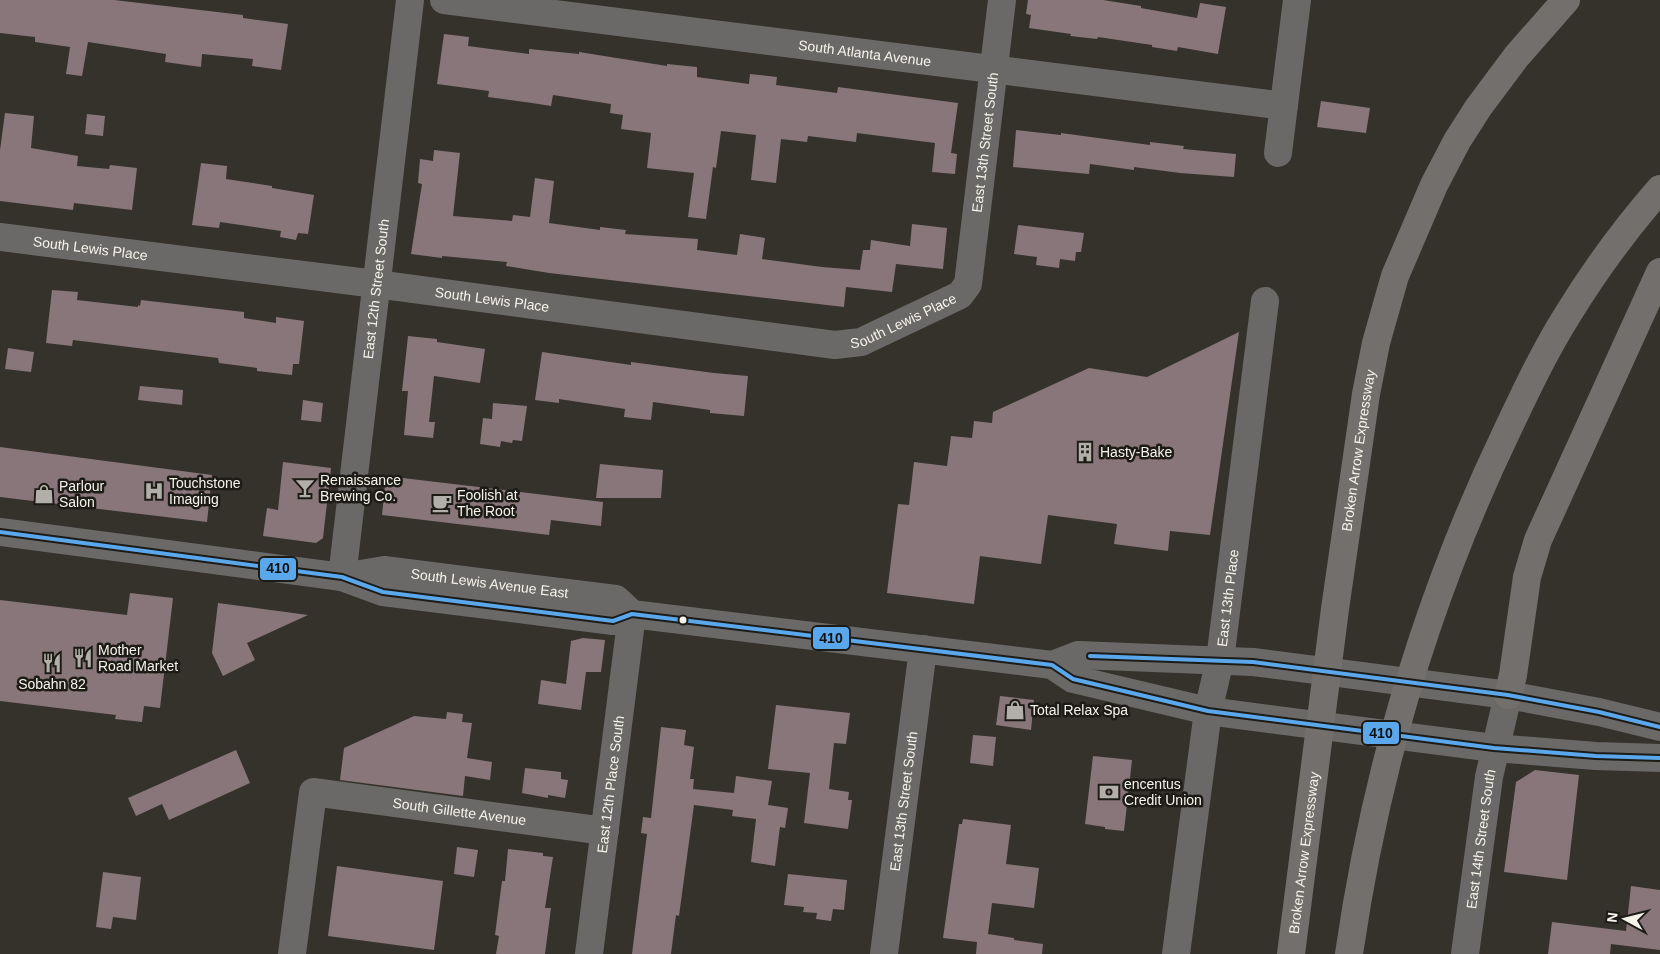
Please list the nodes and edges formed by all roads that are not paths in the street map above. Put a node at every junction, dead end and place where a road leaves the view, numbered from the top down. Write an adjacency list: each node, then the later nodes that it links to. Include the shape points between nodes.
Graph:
1 (410, 0): 12 (street, East 12th Street South)
2 (444, 0): 6 (street, South Atlanta Avenue)
3 (1002, 0): 6 (street, East 13th Street South)
4 (1297, 0): 7 (street)
5 (1566, 0): 31 (highway, Broken Arrow Expressway, via 1516,57 1457,141 1434,185 1395,276 1366,394)
6 (993, 69): 7 (street, South Atlanta Avenue); 13 (street, East 13th Street South)
7 (1284, 106): 8 (street)
8 (1278, 153)
9 (1660, 189): 32 (highway, via 1633,219 1567,315 1483,481 1453,552 1400,710 1377,796)
10 (0, 237): 12 (street, South Lewis Place)
11 (1660, 272): 21 (highway, via 1538,540 1527,577)
12 (376, 284): 13 (street, South Lewis Place, via 835,345 861,342 960,295); 16 (street, East 12th Street South)
13 (968, 284)
14 (1265, 301): 19 (street, East 13th Place)
15 (0, 532): 16 (street, South Lewis Avenue East)
16 (342, 577): 17 (street, South Lewis Avenue East, via 384,570 554,591 616,599)
17 (632, 614): 18 (street); 26 (street, East 12th Place South)
18 (922, 650): 20 (street); 29 (street, East 13th Street South)
19 (1220, 660): 20 (street, via 1078,655); 21 (street); 22 (street, East 13th Place)
20 (1052, 665): 22 (street, via 1073,679)
21 (1508, 696): 23 (street, via 1599,712); 24 (street, East 14th Street South)
22 (1208, 711): 24 (street); 30 (street, East 13th Place)
23 (1660, 727)
24 (1494, 748): 25 (street); 33 (street, East 14th Street South)
25 (1660, 758)
26 (605, 831): 27 (street, South Gillette Avenue, via 314,792); 28 (street, East 12th Place South)
27 (292, 954)
28 (589, 954)
29 (884, 954)
30 (1176, 954)
31 (1291, 954)
32 (1349, 954)
33 (1466, 954)

